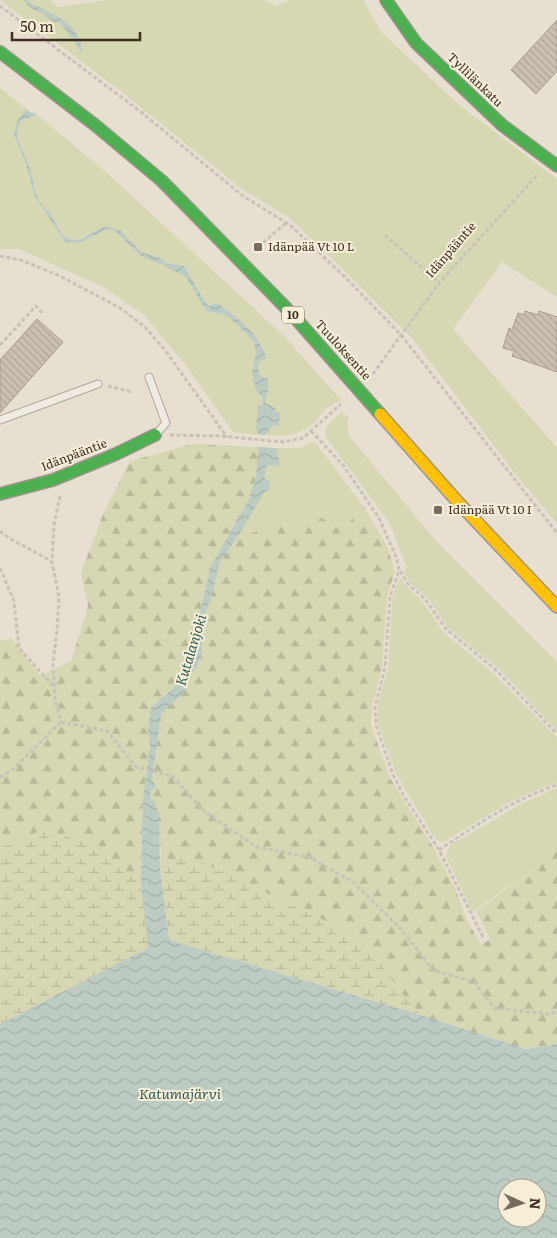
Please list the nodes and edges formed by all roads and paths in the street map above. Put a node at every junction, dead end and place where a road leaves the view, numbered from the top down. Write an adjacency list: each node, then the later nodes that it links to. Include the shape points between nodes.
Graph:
1 (386, 0): 4 (main road, Tyllilänkatu, via 416,43 502,125)
2 (0, 6): 5 (path, via 141,112 243,196)
3 (0, 52): 29 (main road, Tuuloksentie / 10, via 162,181 290,312 456,500)
4 (553, 163): 9 (path, Idänpääntie)
5 (286, 222): 7 (path); 11 (path)
6 (385, 236): 9 (path)
7 (258, 247)
8 (0, 256): 21 (path, via 21,260 60,276 120,308 145,327 166,350)
9 (439, 283): 11 (path, Idänpääntie)
10 (42, 313): 12 (path, via 36,306)
11 (401, 335): 13 (path, Idänpääntie); 25 (path)
12 (0, 345)
13 (373, 374)
14 (149, 377): 20 (lane, via 166,423)
15 (98, 384): 16 (path); 18 (lane)
16 (132, 392)
17 (341, 404): 19 (path)
18 (0, 420)
19 (311, 431): 21 (path, via 302,438 282,442); 28 (path, via 343,465 379,518)
20 (155, 435): 21 (path); 22 (main road, Idänpääntie)
21 (227, 437)
22 (63, 475): 23 (main road, Idänpääntie); 26 (path, via 54,525)
23 (0, 494)
24 (0, 532): 26 (path)
25 (557, 533)
26 (52, 562): 30 (path, via 59,597)
27 (0, 568): 30 (path, via 14,601 19,648)
28 (399, 570): 32 (path, via 408,584 425,598 446,629 496,670); 35 (path, via 390,596 385,668 375,707 376,725 393,775)
29 (557, 607)
30 (54, 687): 31 (path)
31 (61, 722): 33 (path, via 12,770); 37 (path, via 107,731 136,767 172,776 206,812 257,847 309,857 353,882 400,928 433,970 474,982 494,1008 550,1014)
32 (557, 734)
33 (0, 777)
34 (557, 785): 35 (path, via 521,800)
35 (439, 850): 36 (path)
36 (484, 939)
37 (557, 1011)

